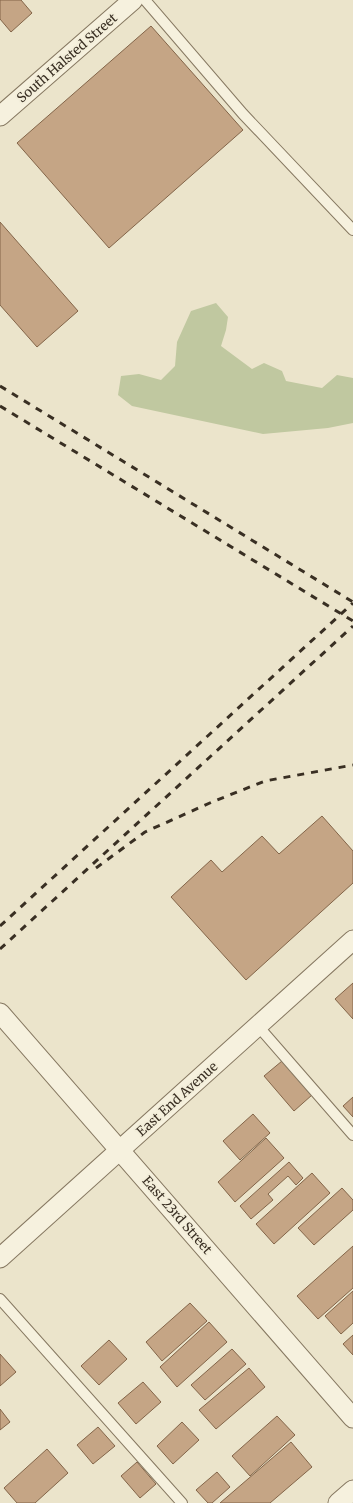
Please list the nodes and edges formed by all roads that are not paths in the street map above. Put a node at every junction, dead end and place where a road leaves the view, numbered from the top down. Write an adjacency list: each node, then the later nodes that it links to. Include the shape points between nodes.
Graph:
1 (133, 0): 3 (street, South Halsted Street)
2 (145, 0): 4 (lane, via 243,114)
3 (0, 116)
4 (353, 230)
5 (353, 940): 7 (street, East End Avenue)
6 (0, 1014): 9 (street, East 23rd Street)
7 (258, 1026): 8 (lane); 9 (street, East End Avenue)
8 (353, 1135)
9 (120, 1150): 10 (street, East End Avenue); 12 (street, East 23rd Street)
10 (0, 1258)
11 (0, 1299): 14 (lane)
12 (353, 1418)
13 (353, 1490): 15 (street)
14 (182, 1503)
15 (338, 1503)

